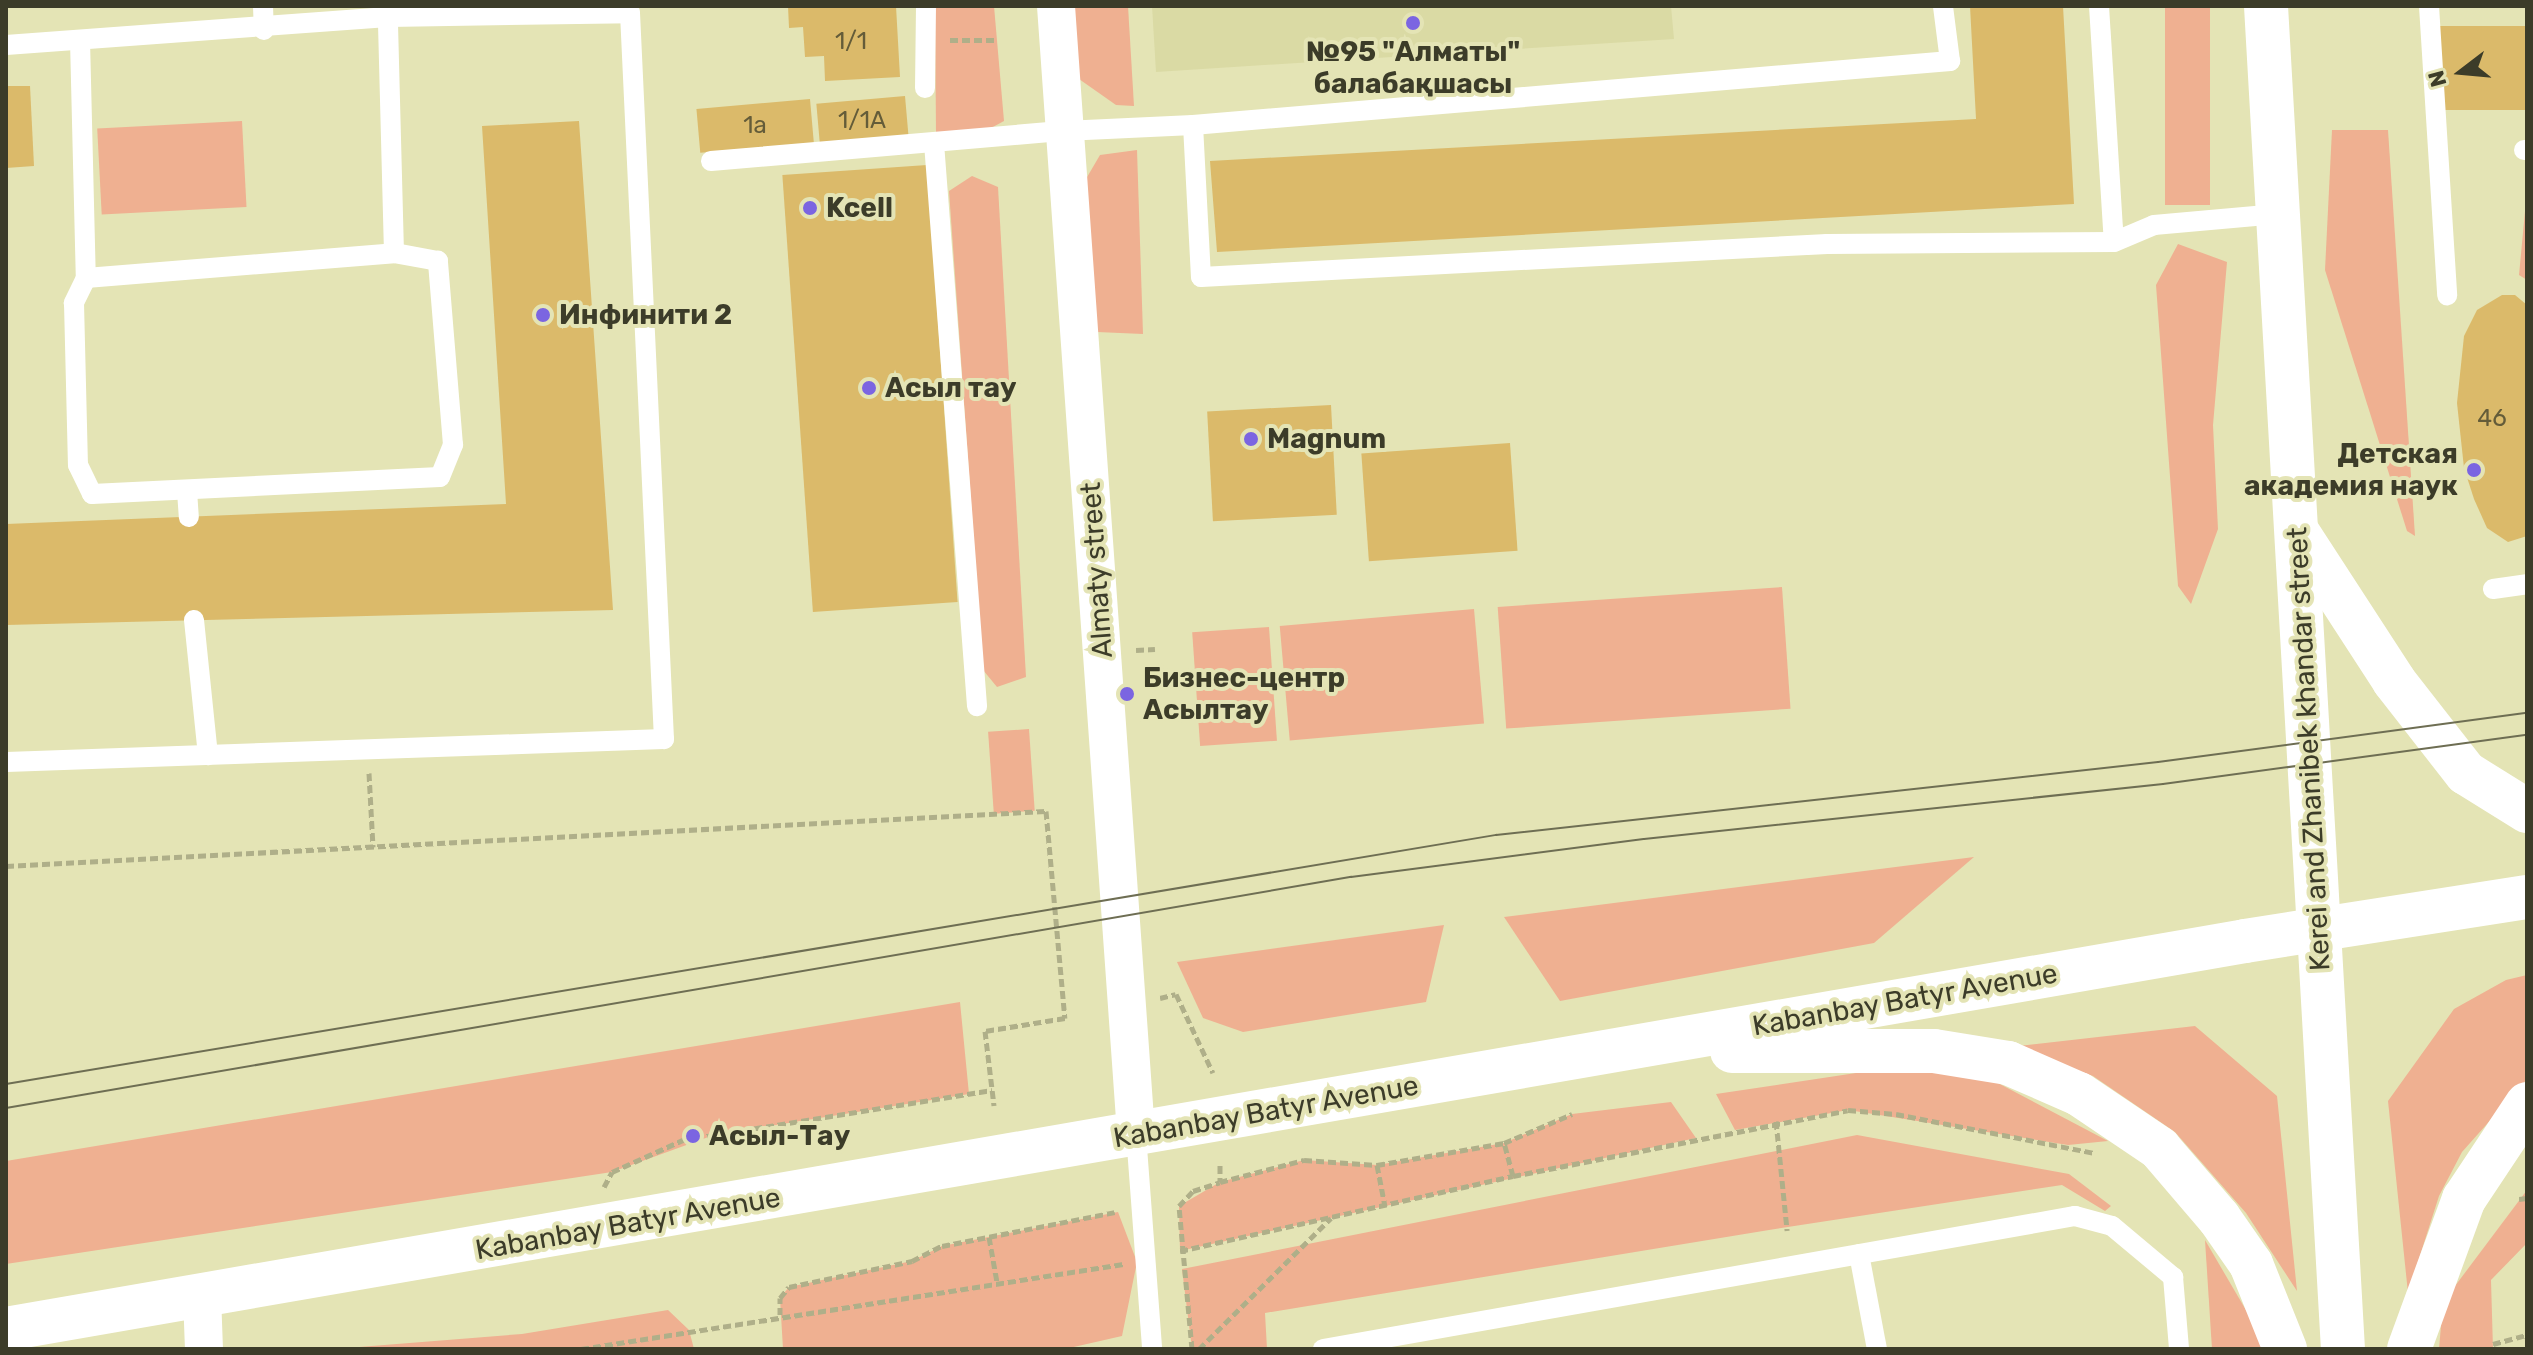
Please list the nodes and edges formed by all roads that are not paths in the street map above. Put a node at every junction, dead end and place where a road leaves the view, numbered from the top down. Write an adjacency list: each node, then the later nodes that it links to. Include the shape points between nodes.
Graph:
1 (263, 6): 9 (lane)
2 (926, 6): 12 (lane)
3 (1056, 6): 14 (street, Almaty street)
4 (1943, 6): 13 (lane, via 1950,61)
5 (2099, 6): 18 (lane)
6 (2266, 6): 17 (main road, Kerei and Zhanibek khandar street)
7 (2429, 6): 21 (lane)
8 (388, 17): 9 (lane); 19 (lane); 29 (lane, via 630,13 664,739)
9 (264, 30): 10 (lane)
10 (80, 40): 11 (lane); 20 (lane)
11 (6, 45)
12 (925, 88)
13 (1193, 125): 14 (lane); 18 (lane, via 1201,277 1827,244)
14 (1064, 131): 15 (lane); 36 (street, Almaty street)
15 (934, 143): 16 (lane); 28 (lane)
16 (711, 161)
17 (2278, 214): 18 (lane, via 2154,225); 24 (main road, Kerei and Zhanibek khandar street)
18 (2114, 242)
19 (394, 253): 20 (lane); 22 (lane, via 438,261 453,445 440,477)
20 (86, 278): 22 (lane, via 74,303 78,465 92,494)
21 (2447, 295)
22 (187, 491): 23 (lane)
23 (189, 517)
24 (2297, 531): 31 (main road, via 2394,681 2466,773); 33 (main road, Kerei and Zhanibek khandar street)
25 (2527, 584): 26 (lane)
26 (2493, 589)
27 (194, 620): 29 (lane)
28 (977, 706)
29 (208, 755): 30 (lane)
30 (6, 762)
31 (2527, 811)
32 (2527, 897): 33 (main road, Kabanbay Batyr Avenue)
33 (2318, 932): 34 (main road, Kabanbay Batyr Avenue); 46 (main road, Kerei and Zhanibek khandar street)
34 (1609, 1052): 36 (main road, Kabanbay Batyr Avenue); 45 (main road, via 1934,1051 2008,1063 2079,1094 2159,1148 2219,1218 2251,1264)
35 (2527, 1104): 47 (main road, via 2464,1199)
36 (1136, 1134): 38 (main road, Kabanbay Batyr Avenue); 41 (lane)
37 (1859, 1254): 42 (lane); 43 (lane); 44 (lane, via 2075,1216 2112,1226 2173,1277)
38 (202, 1295): 39 (main road, Kabanbay Batyr Avenue); 40 (street)
39 (6, 1329)
40 (204, 1349)
41 (1152, 1349)
42 (1323, 1349)
43 (1877, 1349)
44 (2179, 1349)
45 (2285, 1349)
46 (2343, 1349)
47 (2409, 1349)

